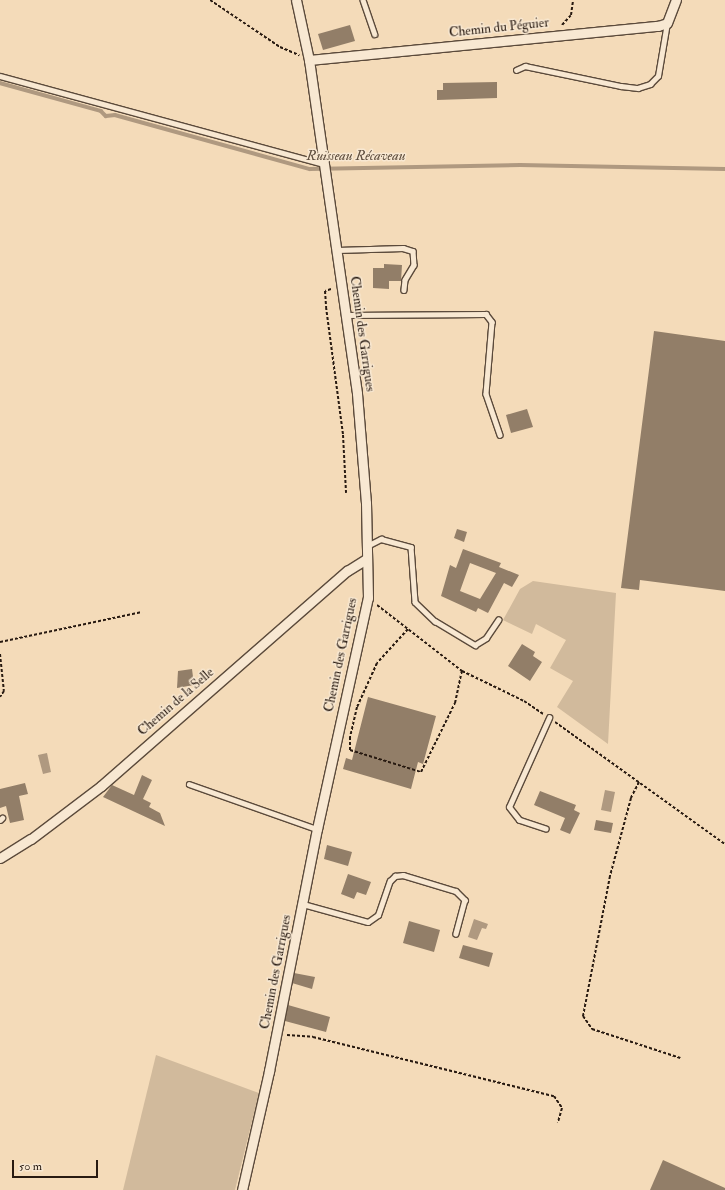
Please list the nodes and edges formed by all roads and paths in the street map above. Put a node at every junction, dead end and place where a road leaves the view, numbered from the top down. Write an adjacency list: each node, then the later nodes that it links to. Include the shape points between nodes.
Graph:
1 (210, 0): 9 (path, via 280,47 296,55)
2 (296, 0): 9 (street, Chemin des Garrigues)
3 (363, 0): 8 (lane)
4 (573, 0): 7 (path, via 571,15)
5 (676, 0): 6 (street)
6 (667, 23): 9 (street, Chemin du Péguier, via 658,26); 10 (lane, via 658,76 644,86 621,86 525,66)
7 (558, 27)
8 (375, 34)
9 (309, 57): 12 (street, Chemin des Garrigues)
10 (516, 70)
11 (0, 76): 12 (lane)
12 (324, 164): 13 (street, Chemin des Garrigues)
13 (337, 250): 14 (street, Chemin des Garrigues); 15 (lane, via 403,248 413,251 414,265 405,280)
14 (342, 285): 16 (street, Chemin des Garrigues); 18 (path, via 325,291 343,435)
15 (404, 290)
16 (346, 315): 17 (lane, via 486,314 492,322 486,394); 19 (street, Chemin des Garrigues, via 357,393 366,503)
17 (500, 435)
18 (346, 493)
19 (366, 546): 20 (street, Chemin des Garrigues); 22 (lane, via 381,538 411,547 415,602 435,621 475,645 486,638)
20 (366, 560): 31 (street, Chemin des Garrigues, via 368,598); 33 (street, Chemin de la Selle, via 335,581 101,786 31,839)
21 (142, 612): 24 (path)
22 (498, 620)
23 (408, 629): 26 (path, via 377,663 356,707 350,750 421,772 455,703)
24 (0, 642)
25 (0, 654): 27 (path, via 4,691)
26 (462, 671)
27 (0, 697)
28 (549, 718): 32 (lane, via 509,808 519,820)
29 (639, 782): 37 (path, via 631,798 610,876 584,1016 592,1029)
30 (189, 784): 31 (lane)
31 (317, 829): 34 (street, Chemin des Garrigues)
32 (546, 829)
33 (0, 858)
34 (303, 904): 35 (lane, via 368,922 378,915 390,881 395,876 403,875 456,891 465,900); 36 (street, Chemin des Garrigues)
35 (456, 934)
36 (277, 1034): 38 (path, via 313,1037 554,1096 562,1108); 39 (street, Chemin des Garrigues)
37 (680, 1058)
38 (558, 1122)
39 (242, 1190)

